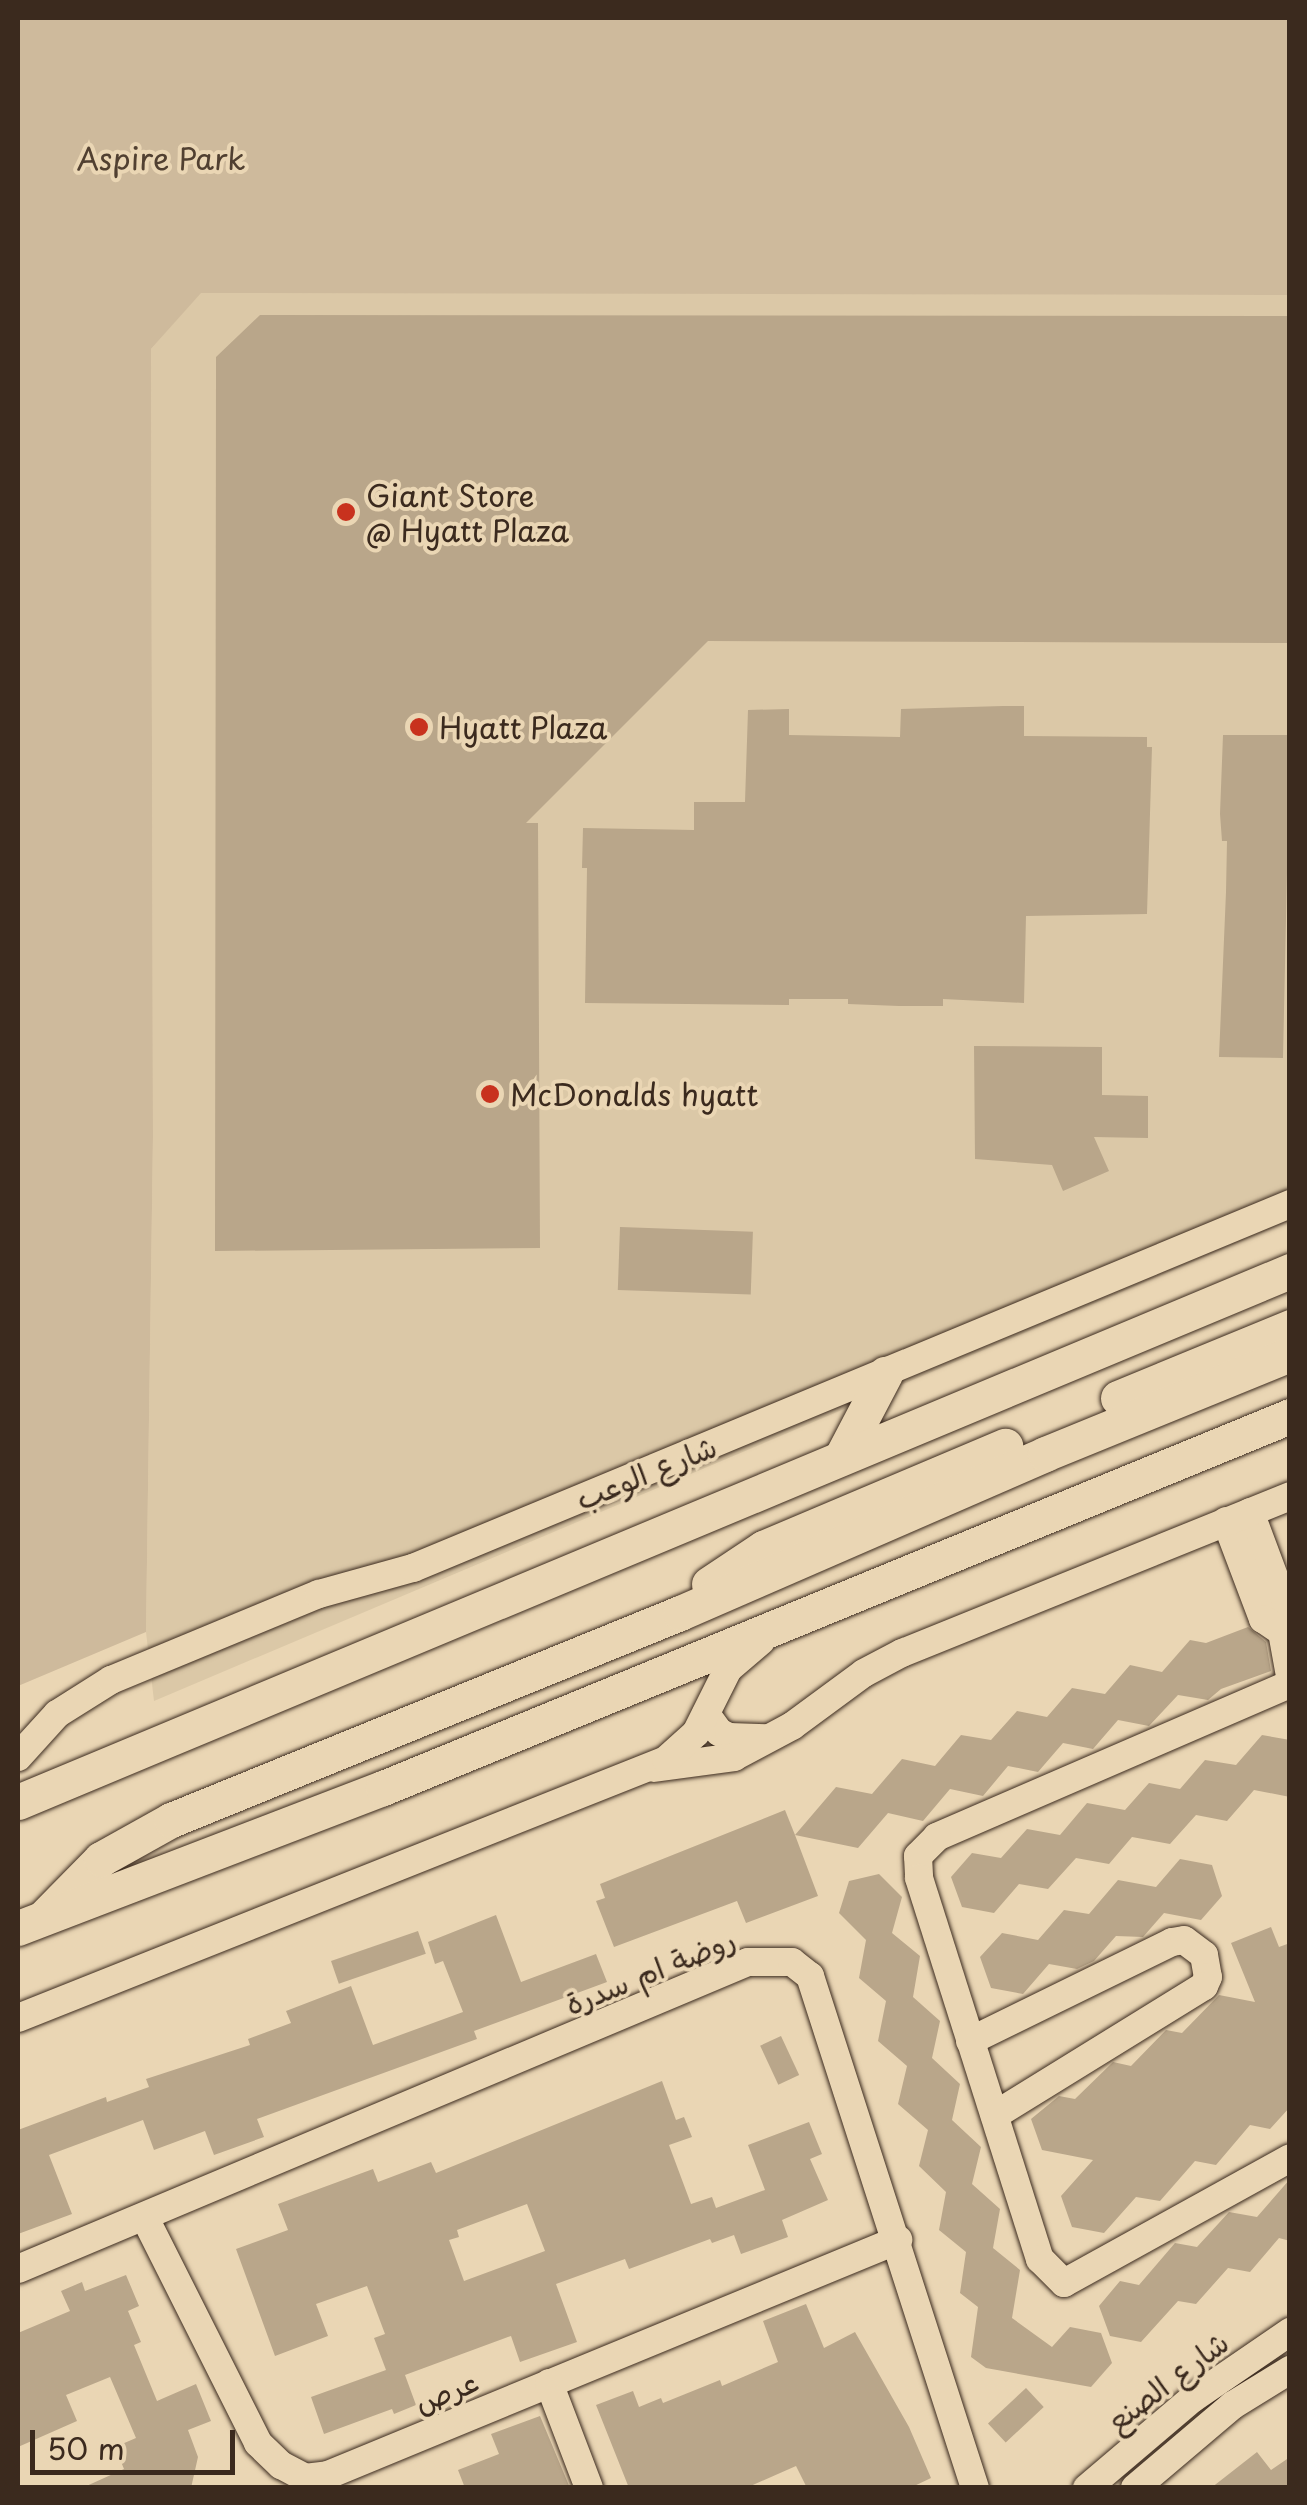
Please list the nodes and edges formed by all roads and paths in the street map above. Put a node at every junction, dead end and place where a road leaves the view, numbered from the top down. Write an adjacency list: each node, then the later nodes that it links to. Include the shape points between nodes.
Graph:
1 (1290, 1204): 5 (street, شارع الوعب)
2 (1290, 1271): 7 (main road, شارع الوعب)
3 (1290, 1327): 10 (main road, via 763,1548)
4 (1290, 1354): 10 (main road)
5 (886, 1374): 7 (main road); 16 (street, شارع الوعب, via 413,1568 319,1594 110,1680 56,1714)
6 (1290, 1416): 11 (main road)
7 (842, 1456): 18 (main road, شارع الوعب)
8 (1290, 1496): 9 (street)
9 (1238, 1516): 12 (street, via 1286,1611 1282,1632); 15 (street, via 902,1652)
10 (680, 1613): 19 (main road, via 135,1837)
11 (786, 1622): 14 (street, via 728,1669); 19 (main road, via 383,1788)
12 (1290, 1676)
13 (1290, 1684): 21 (street, via 936,1837 918,1856)
14 (706, 1714): 15 (street, via 729,1737); 17 (street, via 683,1748)
15 (772, 1738): 17 (street, via 714,1762)
16 (18, 1757)
17 (647, 1768): 20 (street)
18 (18, 1802)
19 (31, 1922)
20 (18, 2018)
21 (970, 2041): 22 (street); 22 (street, via 1172,1942 1184,1940 1204,1956 1204,1986)
22 (995, 2115): 23 (street, via 1040,2259 1064,2283)
23 (1290, 2158)
24 (145, 2218): 25 (street, روضة ام سدرة, via 748,1962 792,1962 810,1976); 26 (street, روضة ام سدرة); 29 (street, عرص, via 258,2443 305,2478 328,2475)
25 (898, 2240): 29 (street, عرص); 31 (street, روضة ام سدرة)
26 (18, 2269)
27 (1290, 2332): 32 (street, شارع الصنع, via 1192,2399)
28 (1290, 2370): 33 (street, شارع الصنع, via 1233,2405)
29 (550, 2383): 30 (street)
30 (589, 2488)
31 (975, 2488)
32 (1087, 2488)
33 (1135, 2488)

